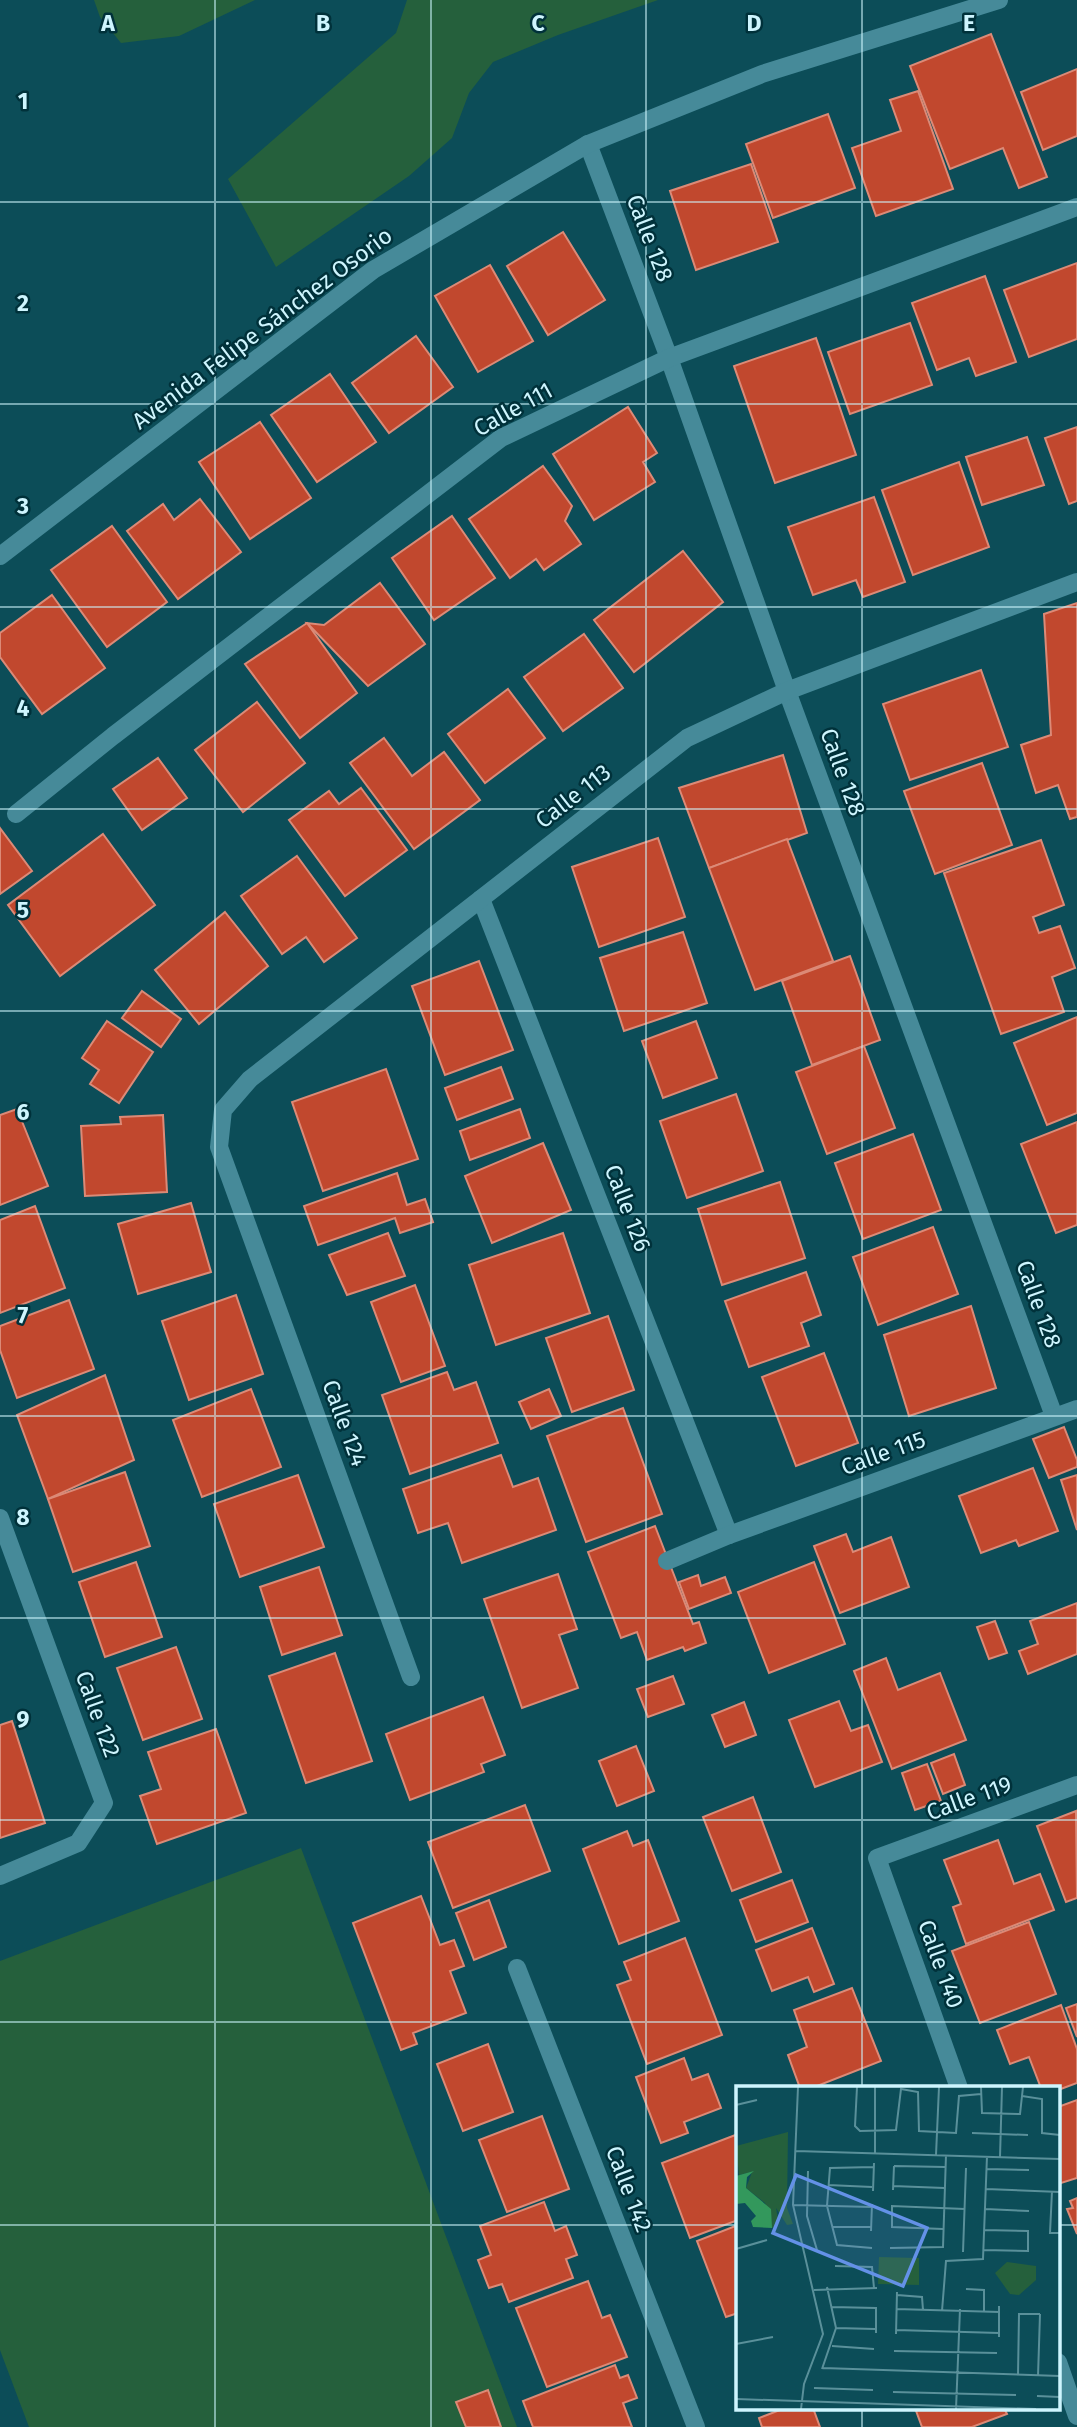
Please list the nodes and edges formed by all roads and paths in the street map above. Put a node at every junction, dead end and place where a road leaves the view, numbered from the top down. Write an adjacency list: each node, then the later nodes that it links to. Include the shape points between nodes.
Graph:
1 (999, 0): 2 (street, Avenida Felipe Sánchez Osorio, via 762,74)
2 (588, 144): 4 (street, Calle 128); 5 (street, Avenida Felipe Sánchez Osorio, via 373,270)
3 (1077, 207): 4 (street, Calle 111)
4 (669, 358): 7 (street, Calle 128); 8 (street, Calle 111, via 501,438)
5 (0, 556)
6 (1077, 582): 7 (street, Calle 113)
7 (787, 691): 9 (street, Calle 113, via 687,738); 12 (street, Calle 128)
8 (16, 814)
9 (481, 899): 10 (street, Calle 113, via 250,1079 223,1110 219,1147); 14 (street, Calle 126)
10 (233, 1185): 16 (street, Calle 124)
11 (1077, 1409): 12 (street, Calle 115)
12 (1054, 1416): 14 (street, Calle 115)
13 (0, 1518): 19 (street, Calle 122, via 104,1803 78,1843)
14 (729, 1535): 15 (street, Calle 115)
15 (667, 1561)
16 (411, 1677)
17 (1077, 1785): 18 (street, Calle 119)
18 (877, 1858): 21 (street, Calle 140)
19 (0, 1875)
20 (517, 1968): 24 (street, Calle 142)
21 (958, 2086)
22 (1060, 2368): 23 (street)
23 (1077, 2416)
24 (696, 2427)

